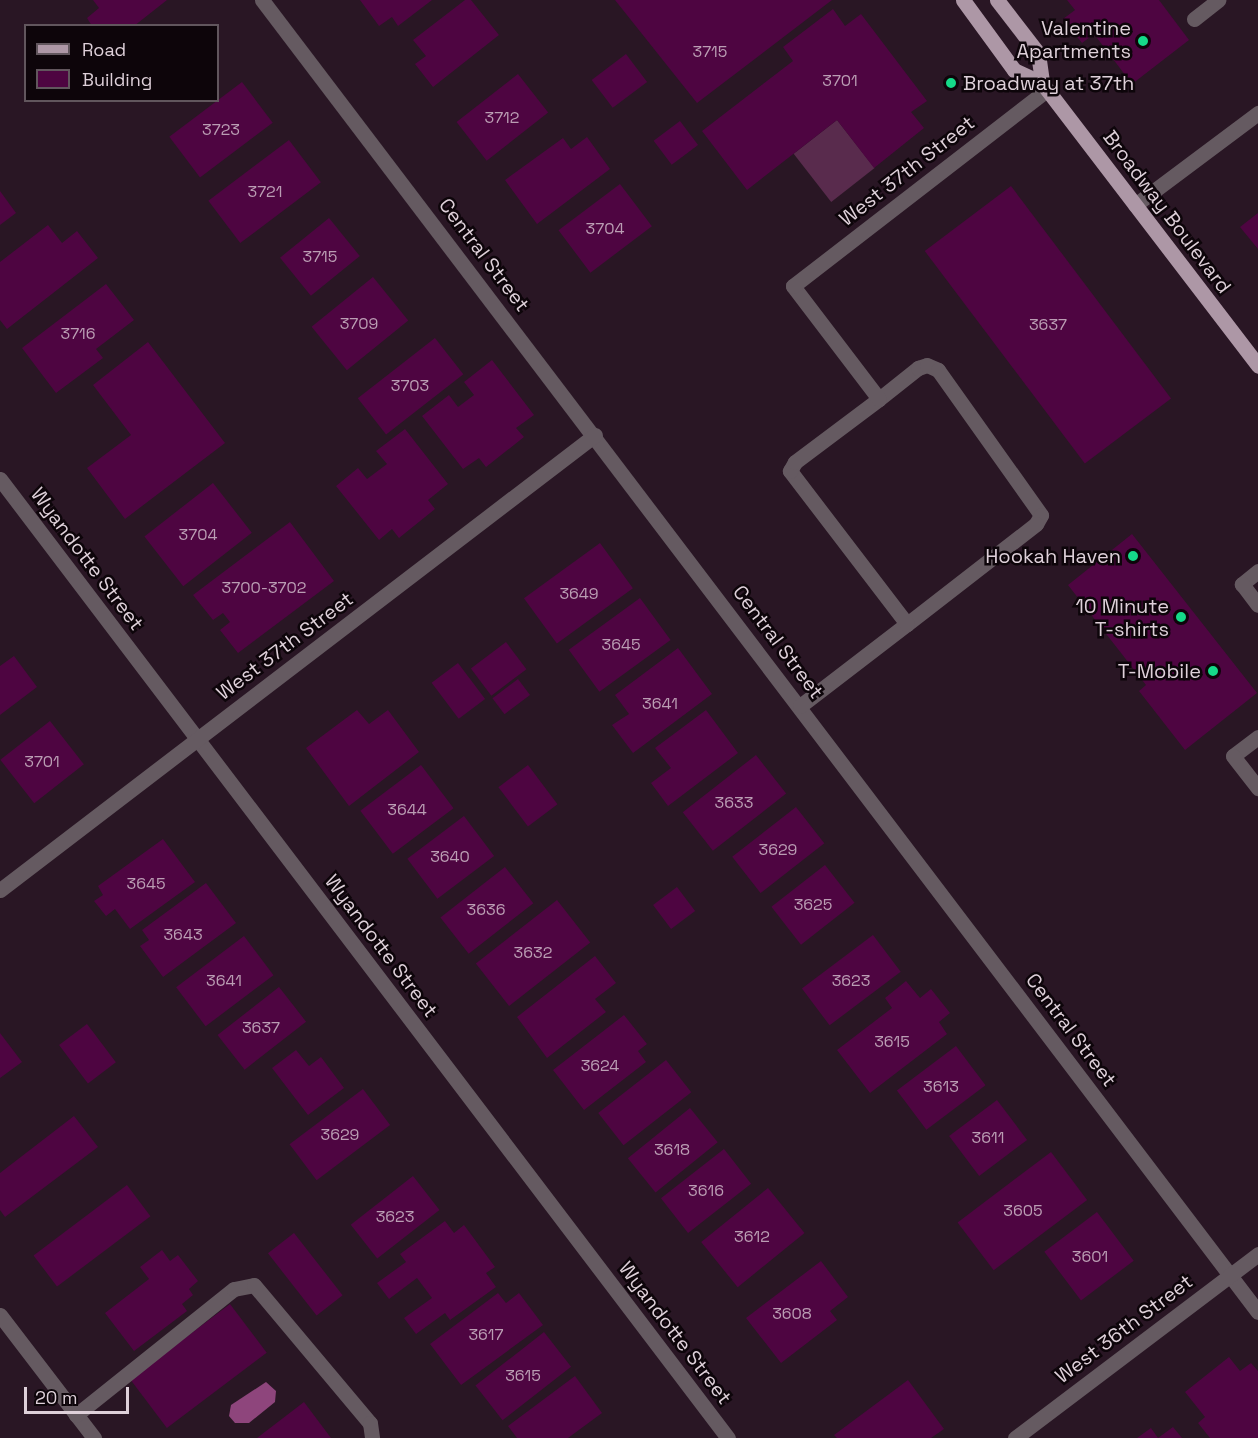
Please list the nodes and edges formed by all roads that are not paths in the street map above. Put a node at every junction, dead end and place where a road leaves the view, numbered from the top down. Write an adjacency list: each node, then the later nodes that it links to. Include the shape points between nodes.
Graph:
1 (262, 0): 11 (street, Central Street)
2 (963, 0): 6 (main road, Broadway Boulevard, via 1014,70)
3 (997, 0): 6 (main road, Broadway Boulevard, via 1038,53)
4 (1218, 0): 5 (street)
5 (1194, 19)
6 (1045, 86): 8 (main road, Broadway Boulevard); 10 (street, West 37th Street, via 793,286)
7 (1258, 113): 8 (street)
8 (1135, 205): 9 (main road, Broadway Boulevard)
9 (1258, 366)
10 (879, 399): 15 (street, via 795,462 790,471); 15 (street, via 918,368 927,365 938,370 1041,514 1036,524)
11 (595, 435): 16 (street, Central Street); 18 (street, West 37th Street)
12 (0, 479): 18 (street, Wyandotte Street)
13 (1258, 572): 14 (street, via 1242,584)
14 (1258, 605)
15 (907, 624): 16 (street)
16 (800, 706): 22 (street, Central Street)
17 (1258, 737): 19 (street, via 1233,756)
18 (198, 740): 20 (street, West 37th Street); 28 (street, Wyandotte Street)
19 (1258, 788)
20 (0, 890)
21 (1258, 1254): 22 (street, West 36th Street)
22 (1230, 1275): 23 (street, Central Street); 29 (street, West 36th Street)
23 (1258, 1312)
24 (0, 1315): 25 (street)
25 (76, 1415): 26 (street); 27 (street, via 234,1289 254,1286 370,1423)
26 (94, 1438)
27 (372, 1438)
28 (728, 1438)
29 (1015, 1438)

